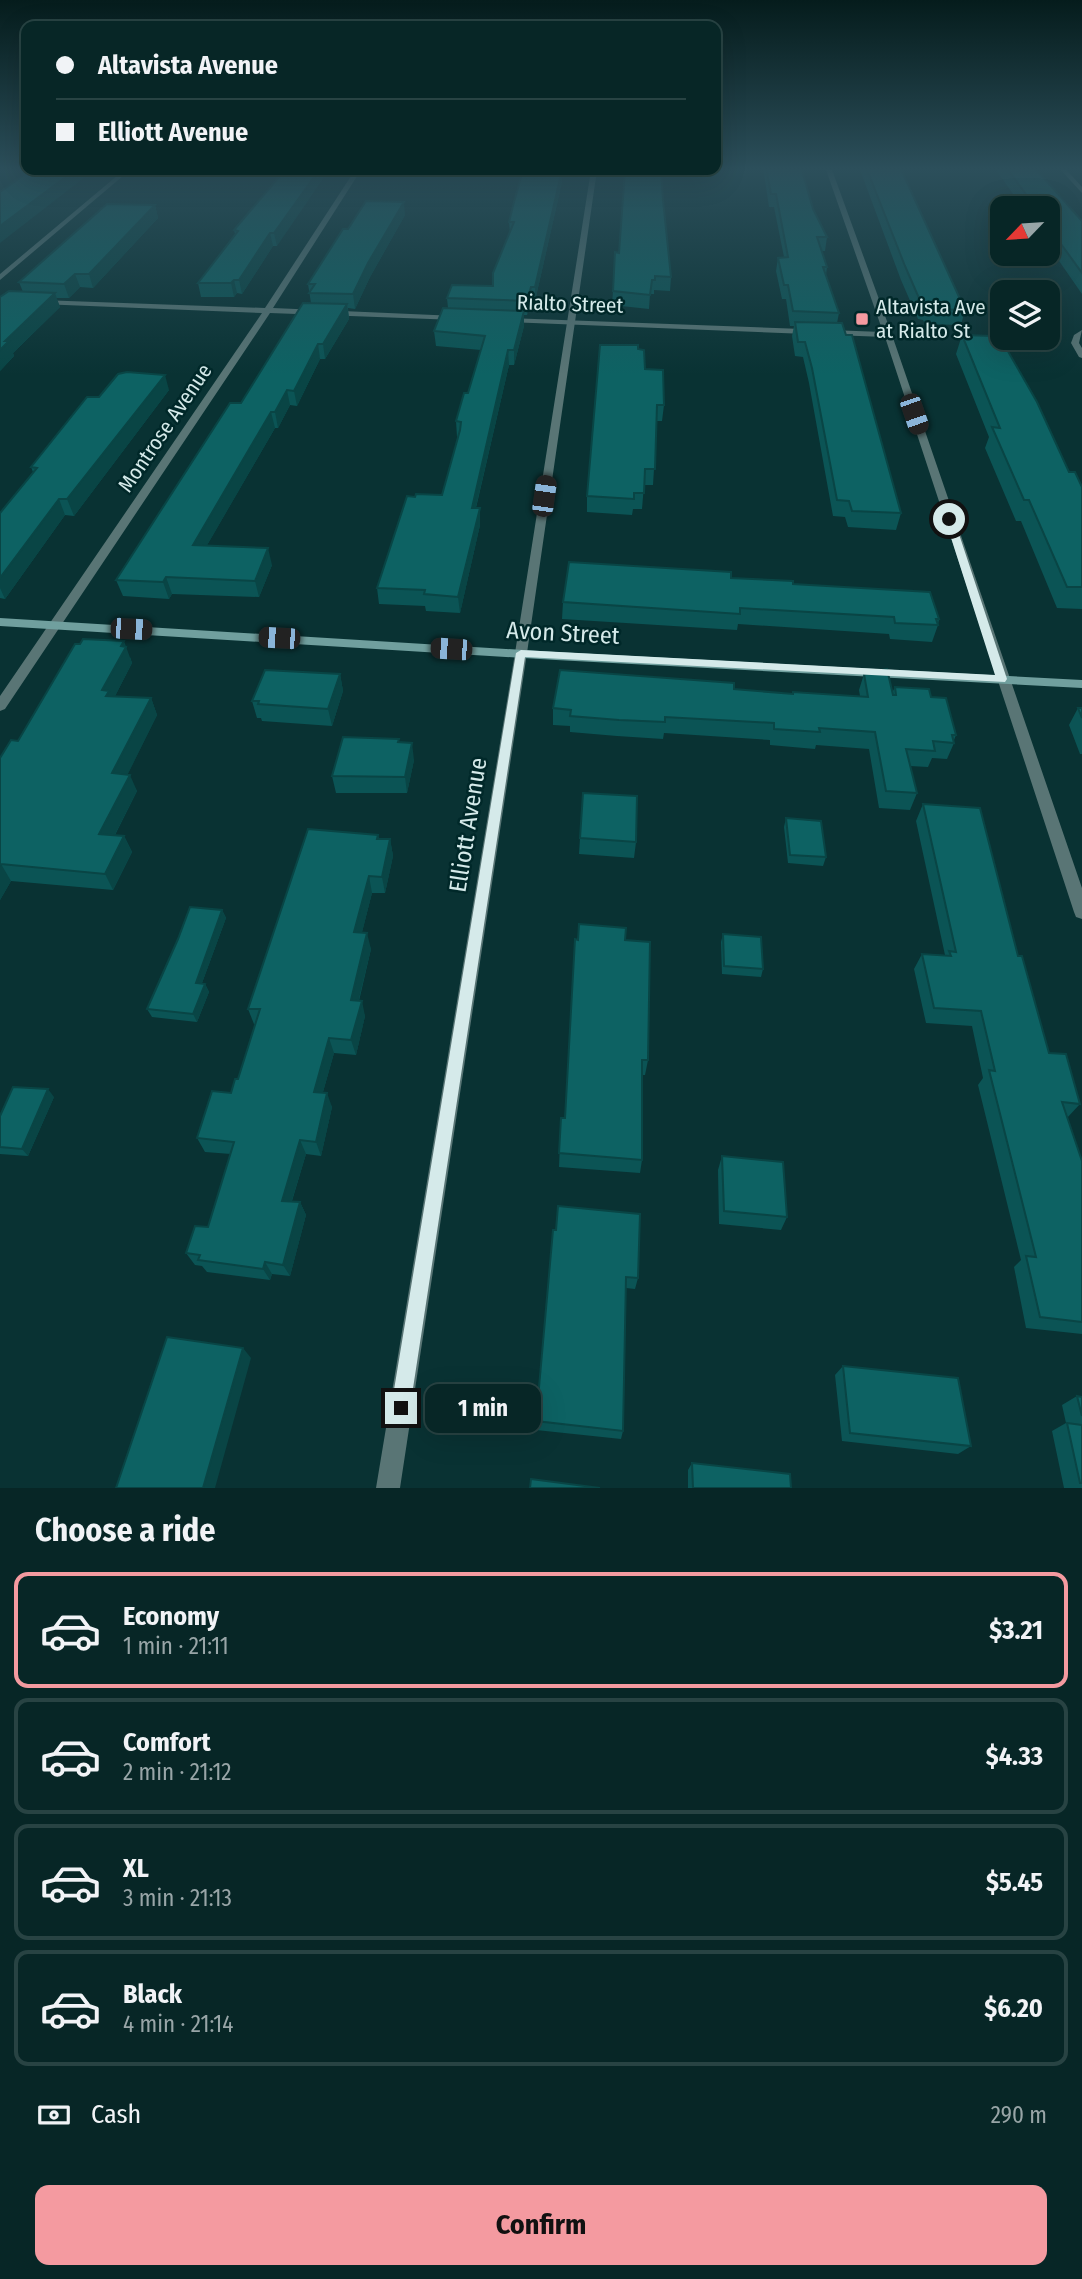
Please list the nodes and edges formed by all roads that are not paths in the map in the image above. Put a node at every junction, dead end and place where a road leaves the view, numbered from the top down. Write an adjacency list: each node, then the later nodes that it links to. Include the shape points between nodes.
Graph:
1 (49, 236): 5 (street)
2 (315, 236): 7 (street, Montrose Avenue)
3 (584, 236): 10 (street, Elliott Avenue)
4 (853, 236): 12 (street)
5 (0, 278)
6 (24, 301): 7 (street)
7 (268, 310): 8 (street); 15 (street, Montrose Avenue)
8 (465, 318)
9 (491, 319): 10 (street, Rialto Street)
10 (570, 322): 12 (street, Rialto Street); 16 (street, Elliott Avenue)
11 (1082, 333): 13 (street, via 1075,343)
12 (888, 335): 17 (street)
13 (1082, 355)
14 (0, 622): 15 (main road, Avon Street)
15 (56, 625): 16 (main road, Avon Street); 19 (street, Montrose Avenue)
16 (521, 653): 17 (main road, Avon Street); 21 (street, Elliott Avenue)
17 (1001, 679): 18 (main road, Avon Street); 20 (street)
18 (1082, 684)
19 (0, 706)
20 (1082, 912)
21 (388, 1488)

